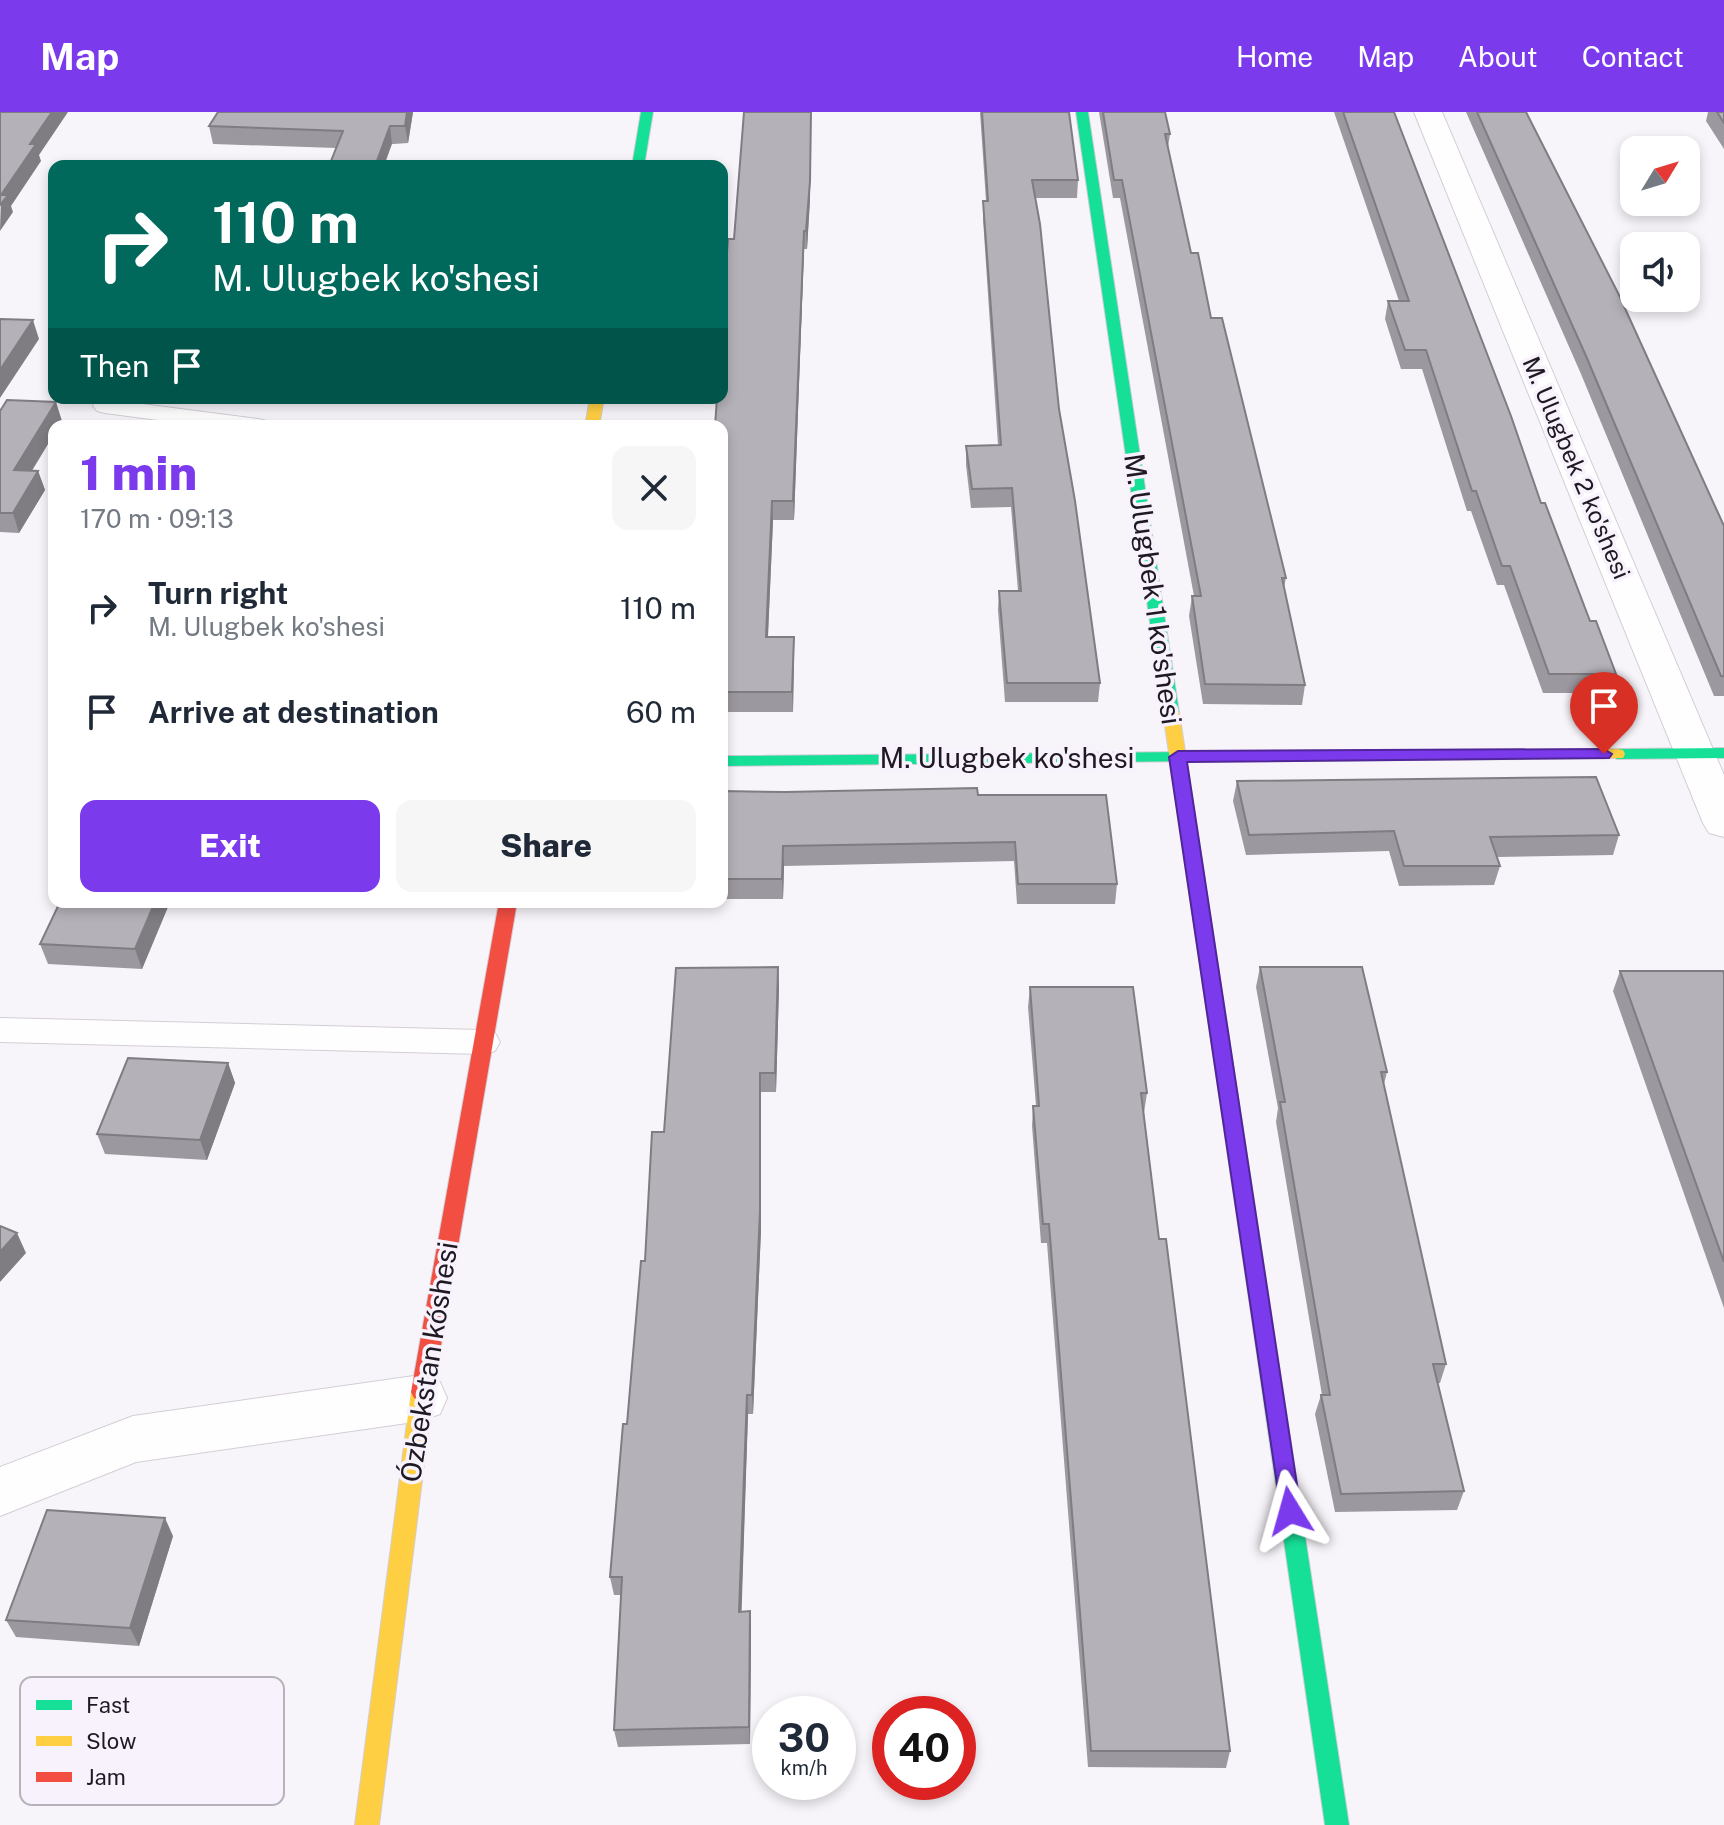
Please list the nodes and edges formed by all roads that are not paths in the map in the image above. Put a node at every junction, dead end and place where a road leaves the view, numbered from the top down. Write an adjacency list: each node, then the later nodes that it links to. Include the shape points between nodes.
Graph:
1 (647, 112): 4 (street)
2 (1082, 112): 8 (street, M. Ulugbek 1 ko'shesi)
3 (1428, 112): 7 (street, M. Ulugbek 2 ko'shesi)
4 (639, 160)
5 (106, 404): 6 (lane)
6 (212, 420)
7 (1710, 754): 8 (street, M. Ulugbek ko'shesi); 10 (street, M. Ulugbek 2 ko'shesi)
8 (1178, 757): 9 (street, M. Ulugbek ko'shesi); 17 (street, M. Ulugbek 1 ko'shesi)
9 (728, 761)
10 (1724, 823)
11 (507, 908): 13 (street, Ózbekstan kóshesi)
12 (0, 1030): 13 (lane)
13 (483, 1042): 14 (street, Ózbekstan kóshesi)
14 (421, 1398): 15 (street, via 133,1439); 16 (street, Ózbekstan kóshesi)
15 (0, 1492)
16 (367, 1825)
17 (1337, 1825)

